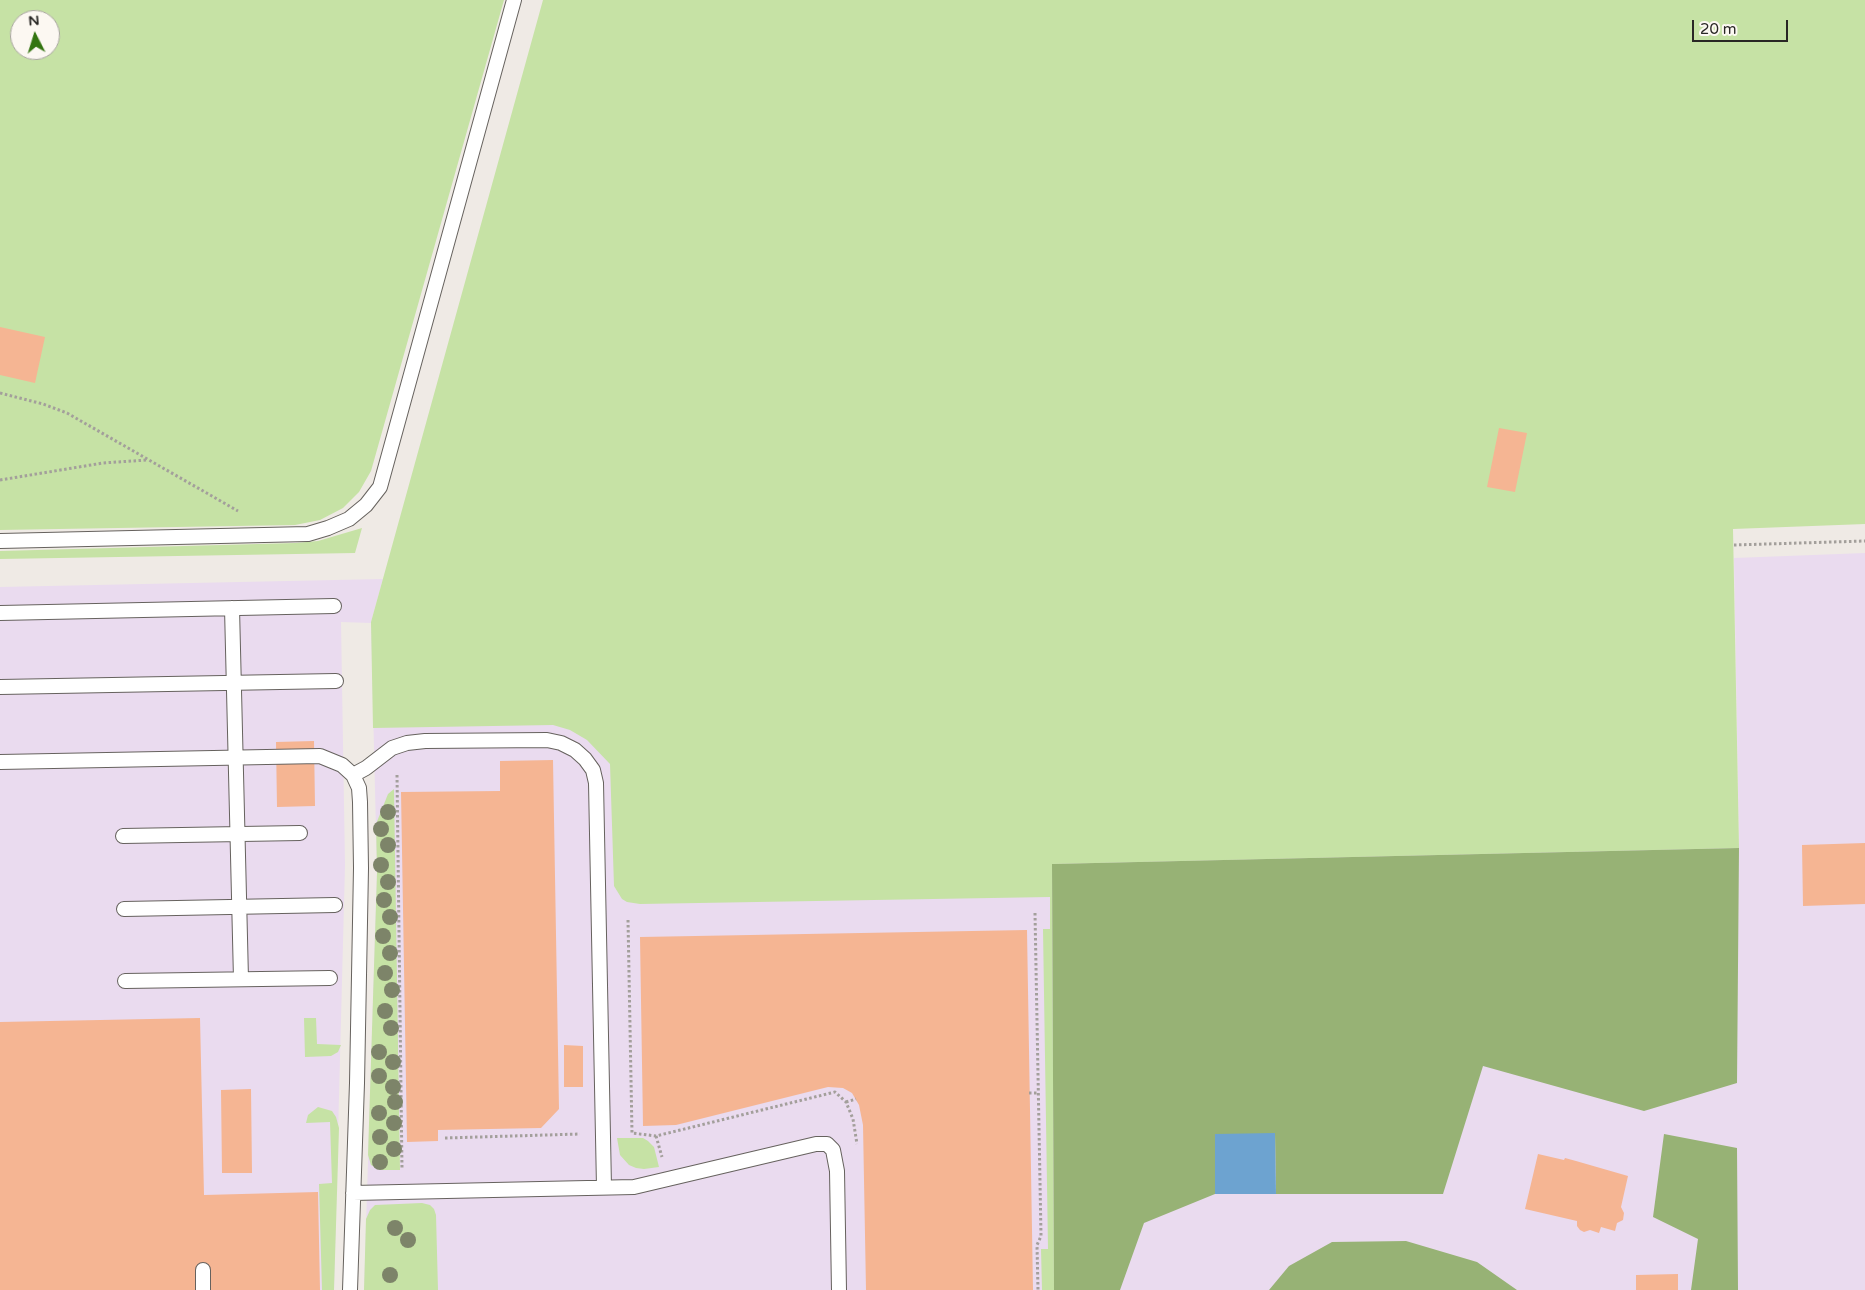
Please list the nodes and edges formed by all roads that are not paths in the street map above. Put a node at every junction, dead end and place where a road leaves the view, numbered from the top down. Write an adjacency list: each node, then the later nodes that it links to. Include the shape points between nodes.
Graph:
1 (514, 0): 2 (lane, via 380,487 366,505 328,528 308,534)
2 (0, 541)
3 (334, 606): 4 (lane)
4 (232, 608): 5 (lane); 7 (lane)
5 (0, 613)
6 (336, 681): 7 (lane)
7 (234, 682): 8 (lane); 9 (lane)
8 (0, 687)
9 (236, 757): 10 (lane); 11 (lane, via 320,756 342,765); 13 (lane)
10 (0, 762)
11 (352, 775): 21 (lane, via 392,748 425,741 547,740 575,750 592,770 596,784); 22 (lane, via 359,788 361,840)
12 (300, 833): 13 (lane)
13 (237, 834): 14 (lane); 16 (lane)
14 (123, 836)
15 (335, 904): 16 (lane)
16 (239, 906): 17 (lane); 19 (lane)
17 (124, 909)
18 (330, 978): 19 (lane)
19 (241, 979): 20 (lane)
20 (126, 981)
21 (604, 1187): 22 (lane); 26 (lane, via 634,1187 827,1144 833,1150 837,1171)
22 (353, 1192): 25 (lane)
23 (202, 1270): 24 (lane)
24 (203, 1290)
25 (350, 1290)
26 (839, 1290)

